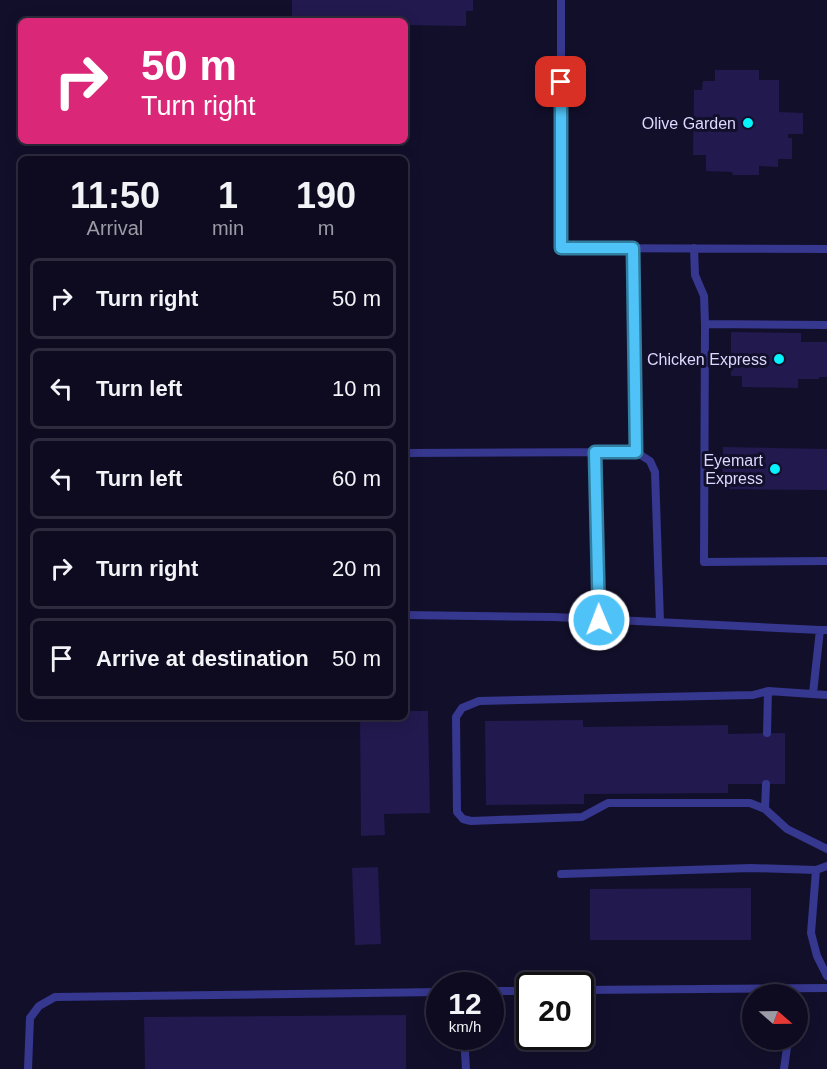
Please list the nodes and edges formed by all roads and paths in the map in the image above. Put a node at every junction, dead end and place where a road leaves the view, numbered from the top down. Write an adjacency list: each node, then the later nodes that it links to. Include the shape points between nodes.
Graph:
1 (561, 0): 2 (lane, via 561,248)
2 (633, 248): 3 (lane); 8 (lane)
3 (694, 248): 4 (lane); 5 (lane, via 695,275 704,296)
4 (827, 249)
5 (705, 324): 6 (lane); 10 (lane, via 704,562)
6 (827, 325)
7 (595, 452): 8 (lane); 9 (lane); 12 (lane)
8 (636, 452): 13 (lane, via 650,460 655,472)
9 (408, 453)
10 (827, 561)
11 (408, 615): 12 (lane)
12 (599, 620): 13 (lane)
13 (660, 622): 14 (lane)
14 (824, 630): 16 (lane)
15 (768, 691): 16 (lane); 18 (lane); 20 (lane, via 753,695 479,701 462,708 456,717 457,812 463,819 582,817 608,803 750,804)
16 (813, 693): 17 (lane)
17 (827, 695)
18 (767, 733)
19 (766, 784): 20 (lane)
20 (765, 809): 21 (lane, via 787,829)
21 (827, 849)
22 (827, 866): 23 (lane)
23 (816, 870): 24 (lane, via 751,868); 25 (lane, via 811,933)
24 (561, 874)
25 (827, 976)
26 (827, 988): 28 (lane)
27 (594, 990): 29 (lane)
28 (808, 990)
29 (742, 991)
30 (426, 992): 33 (lane, via 55,997 39,1006 30,1018)
31 (465, 1050): 34 (lane)
32 (787, 1050): 35 (lane)
33 (27, 1069)
34 (466, 1069)
35 (784, 1069)

